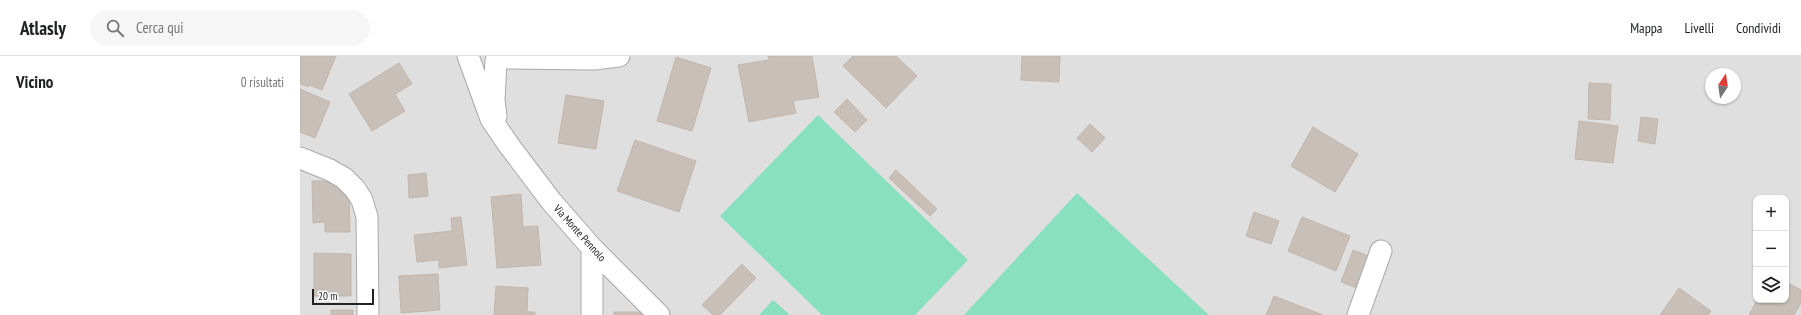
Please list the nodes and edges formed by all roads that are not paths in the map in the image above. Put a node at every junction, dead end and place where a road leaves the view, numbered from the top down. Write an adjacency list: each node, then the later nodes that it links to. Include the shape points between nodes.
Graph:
1 (469, 56): 4 (street, via 489,63); 5 (street, Via Monte Pennolo, via 492,119)
2 (619, 56): 3 (street)
3 (587, 57): 4 (street)
4 (501, 58): 5 (street, Via Monte Pennolo, via 494,97 495,112)
5 (508, 144): 7 (street, Via Monte Pennolo)
6 (300, 158): 9 (street, via 344,178 362,200 367,218)
7 (592, 248): 10 (street); 11 (street, Via Monte Pennolo)
8 (1381, 251): 12 (street)
9 (368, 315)
10 (592, 315)
11 (659, 315)
12 (1358, 315)

